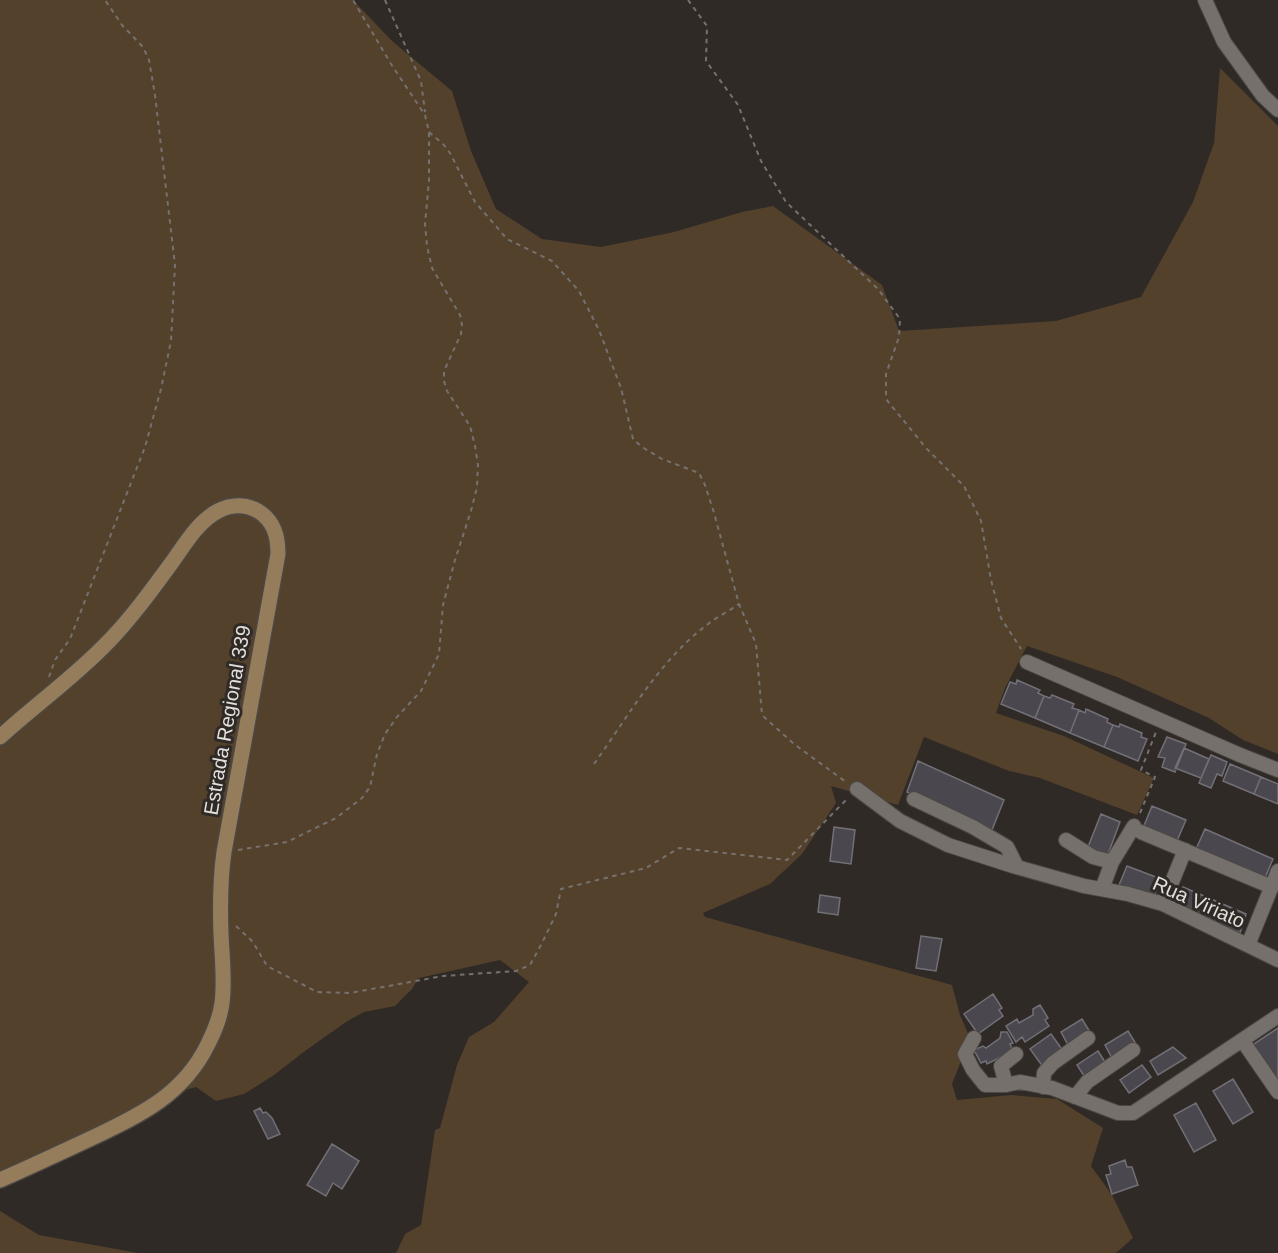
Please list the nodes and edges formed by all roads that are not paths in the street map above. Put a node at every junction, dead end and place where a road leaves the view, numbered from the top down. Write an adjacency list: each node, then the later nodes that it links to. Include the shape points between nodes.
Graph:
1 (1205, 0): 2 (street, via 1224,42 1263,96)
2 (1278, 110)
3 (1028, 662): 5 (street)
4 (0, 737): 28 (main road, Estrada Regional 339, via 111,639 207,518 237,505 249,507 269,520 278,540 278,554 224,852 220,885 223,984 216,1027 197,1065 164,1098 133,1118)
5 (1278, 770)
6 (857, 789): 11 (street, Rua Viriato, via 900,821 948,845)
7 (914, 799): 11 (street, via 1007,847)
8 (1066, 840): 10 (street, via 1093,857)
9 (1185, 850): 10 (street, via 1138,829); 13 (street); 15 (street)
10 (1112, 862): 14 (street)
11 (1017, 867): 14 (street, Rua Viriato)
12 (1278, 871): 13 (street)
13 (1272, 887): 16 (street)
14 (1102, 889): 15 (street, Rua Viriato)
15 (1163, 904): 16 (street, Rua Viriato)
16 (1248, 945): 17 (street, Rua Viriato)
17 (1278, 960)
18 (1278, 1016): 21 (street)
19 (974, 1038): 24 (street, via 965,1054 973,1070 985,1085)
20 (1088, 1038): 25 (street, via 1053,1063 1044,1073)
21 (1242, 1040): 26 (street); 27 (street, via 1133,1113 1118,1113)
22 (1133, 1050): 27 (street, via 1087,1082)
23 (1016, 1054): 24 (street, via 1001,1066)
24 (1006, 1085): 25 (street, via 1020,1082)
25 (1043, 1087): 27 (street)
26 (1278, 1092)
27 (1075, 1097)
28 (0, 1180)

